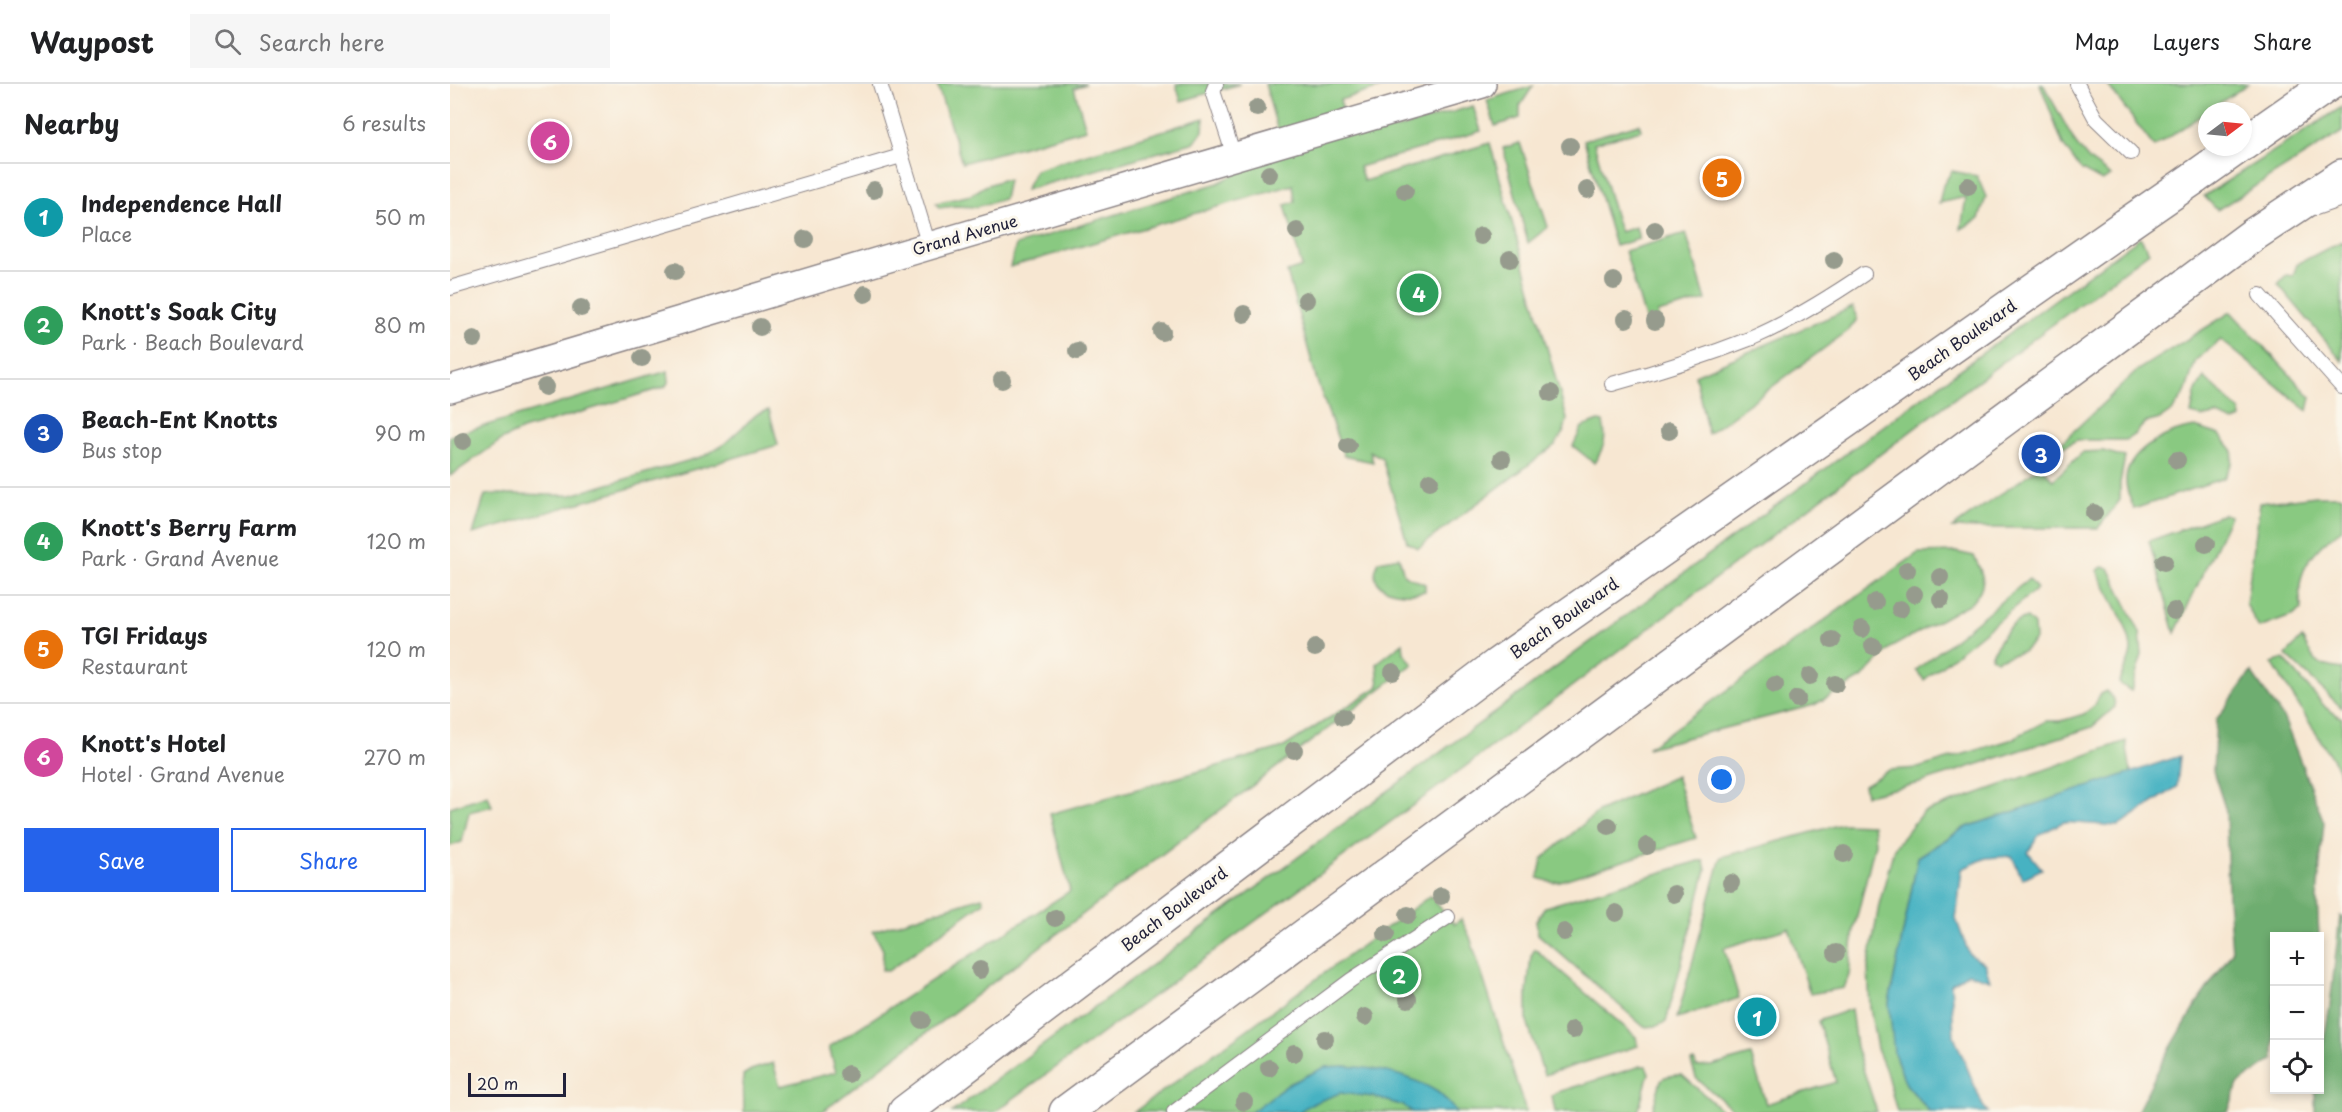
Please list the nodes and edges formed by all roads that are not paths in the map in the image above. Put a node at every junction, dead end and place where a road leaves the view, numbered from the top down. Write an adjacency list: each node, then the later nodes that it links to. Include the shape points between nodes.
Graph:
1 (880, 84): 8 (lane)
2 (1216, 84): 9 (lane, via 1214,91)
3 (1482, 84): 9 (street, Grand Avenue)
4 (2077, 84): 7 (lane, via 2096,119)
5 (2328, 84): 6 (main road)
6 (2252, 138)
7 (2131, 153)
8 (901, 156): 14 (lane); 16 (lane)
9 (1234, 156): 14 (street, Grand Avenue)
10 (2225, 156): 22 (main road, Beach Boulevard, bridge, via 1497,665)
11 (2342, 176): 13 (main road)
12 (2342, 199): 13 (lane)
13 (2259, 231): 23 (main road, bridge)
14 (929, 246): 20 (street, Grand Avenue)
15 (1864, 274): 18 (lane, via 1754,337 1670,368)
16 (450, 288)
17 (2260, 295): 19 (lane)
18 (1612, 384)
19 (2342, 387)
20 (450, 389)
21 (1448, 917): 24 (lane, via 1351,980)
22 (905, 1112)
23 (1066, 1112)
24 (1174, 1112)

